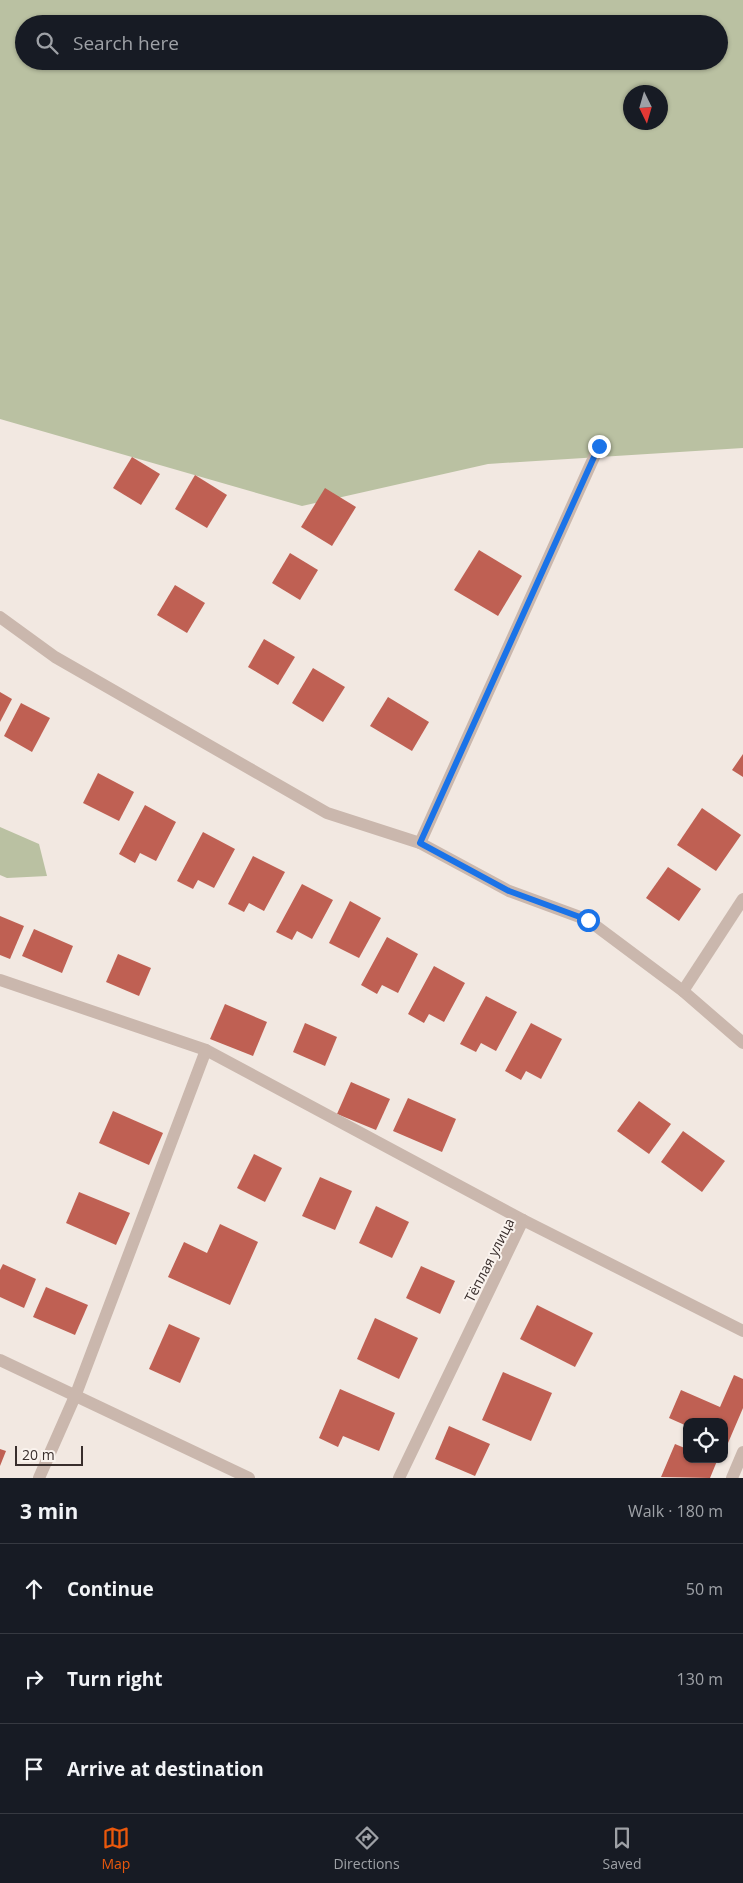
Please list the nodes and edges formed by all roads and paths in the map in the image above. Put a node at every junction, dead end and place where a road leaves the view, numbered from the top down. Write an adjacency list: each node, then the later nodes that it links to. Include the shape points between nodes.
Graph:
1 (599, 446): 3 (street)
2 (0, 617): 3 (street, via 55,657 327,812)
3 (420, 843): 6 (street, via 509,891 588,920)
4 (743, 899): 6 (street)
5 (0, 980): 8 (street)
6 (684, 991): 7 (street)
7 (743, 1043)
8 (206, 1050): 9 (street); 12 (street)
9 (523, 1220): 10 (street, Тёплая улица); 16 (street, Тёплая улица)
10 (743, 1331)
11 (0, 1360): 12 (street)
12 (76, 1394): 14 (street); 15 (street)
13 (743, 1452): 17 (street)
14 (39, 1478)
15 (249, 1478)
16 (398, 1478)
17 (732, 1478)

